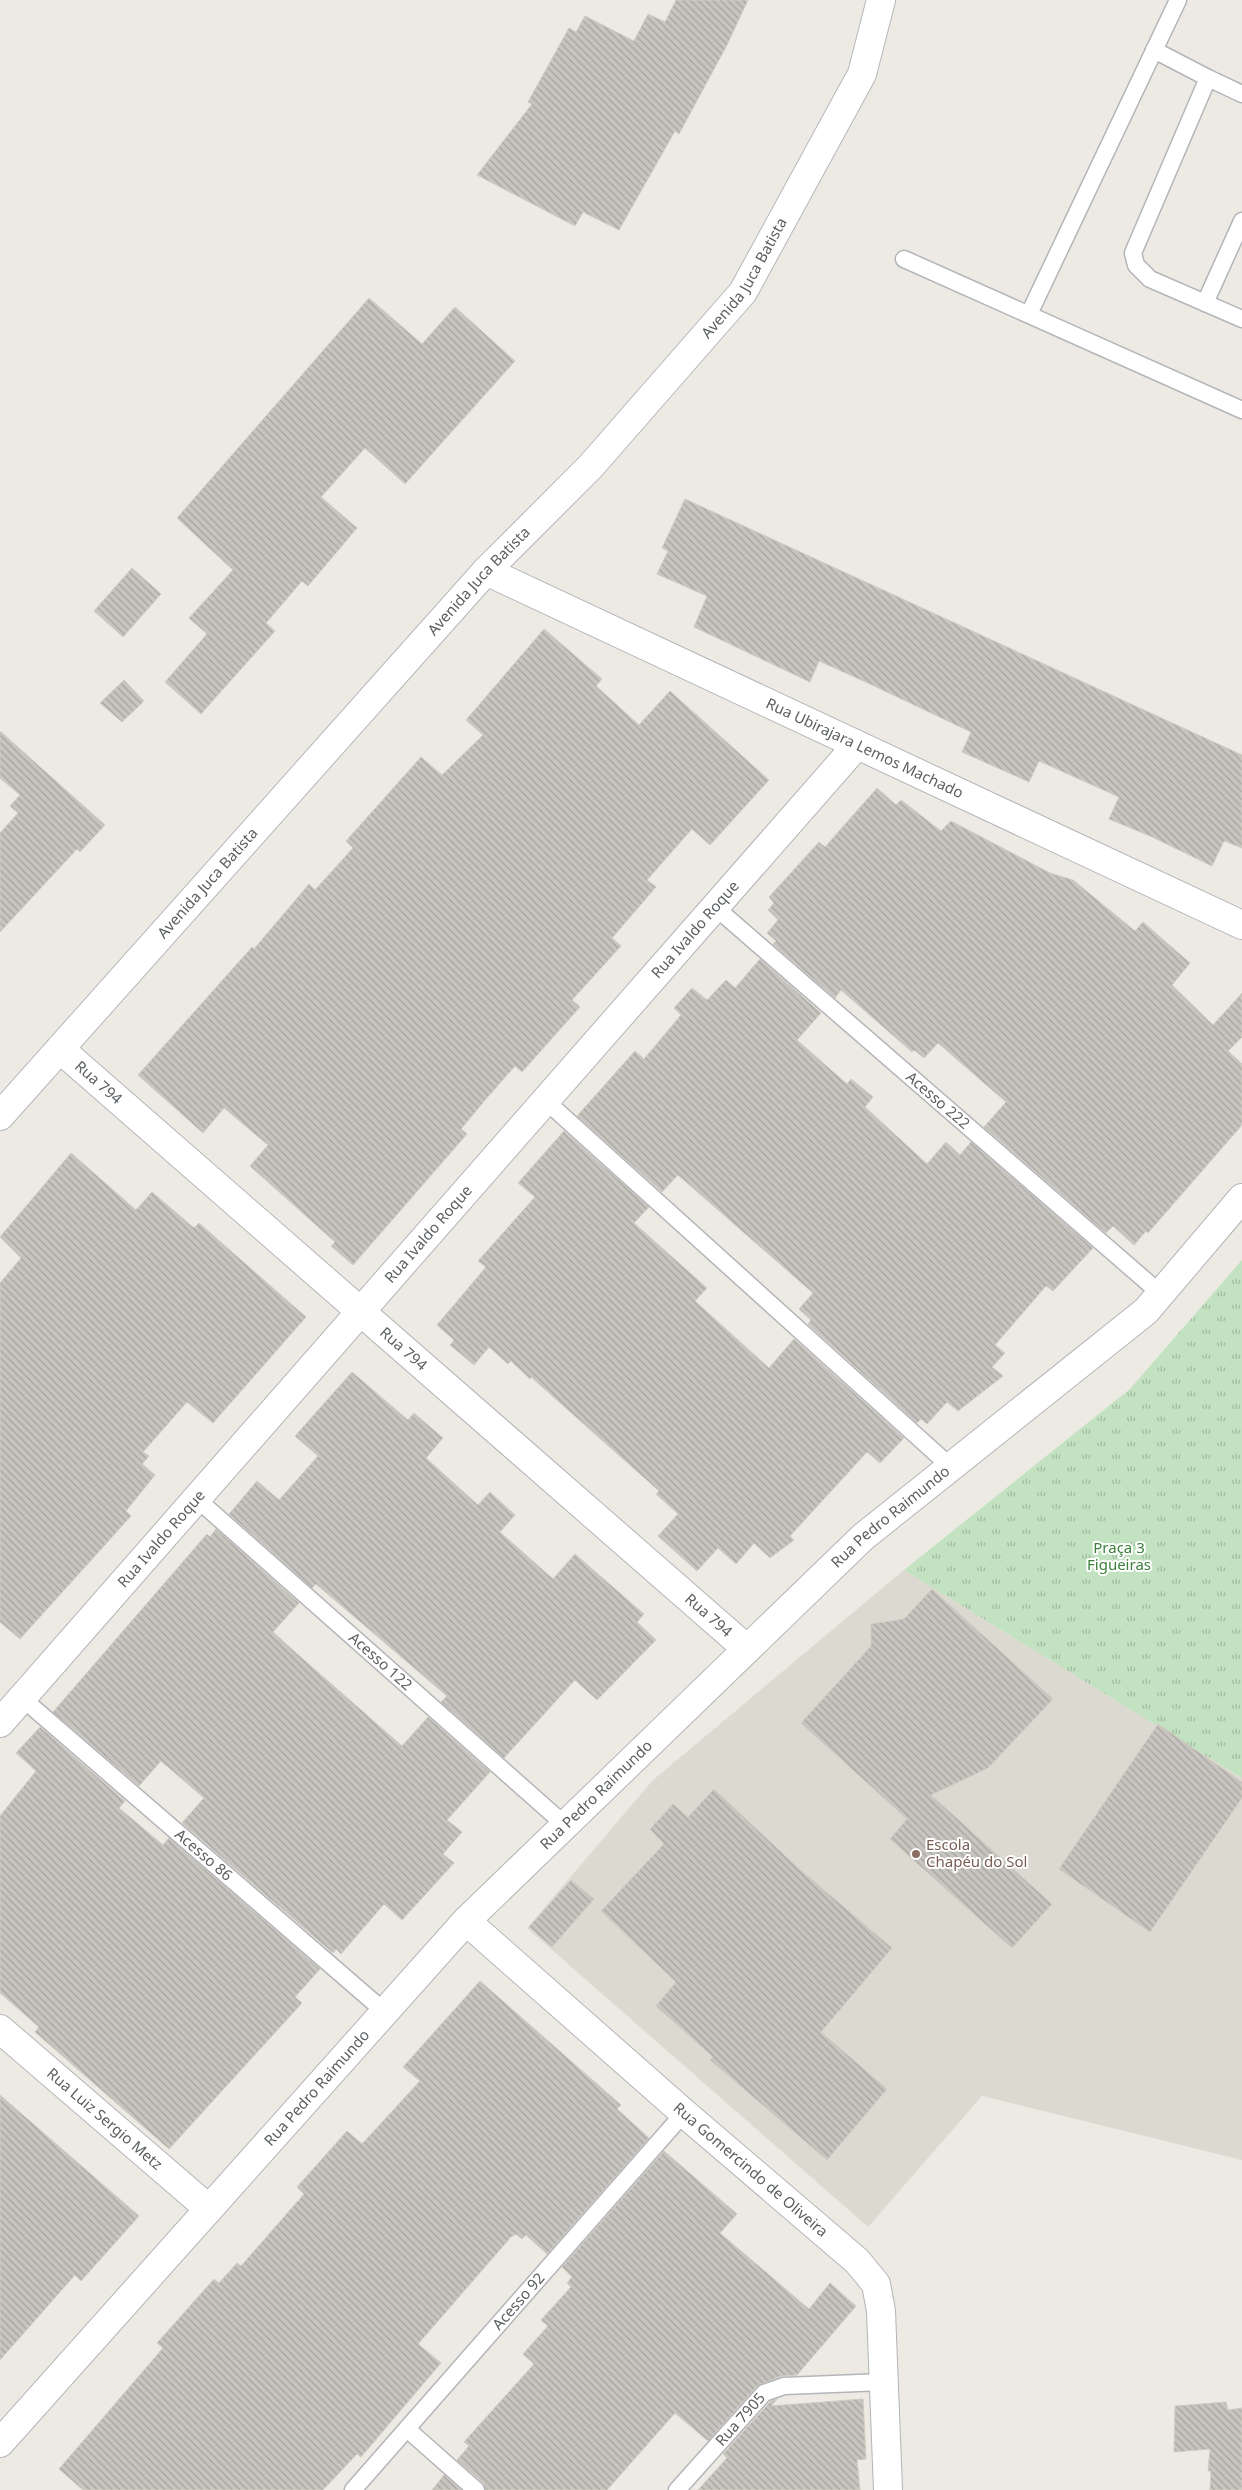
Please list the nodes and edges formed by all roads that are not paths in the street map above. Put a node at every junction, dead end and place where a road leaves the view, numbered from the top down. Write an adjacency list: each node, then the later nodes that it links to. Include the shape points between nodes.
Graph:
1 (881, 0): 12 (street, Avenida Juca Batista, via 862,74 743,292 591,466)
2 (1178, 0): 3 (lane)
3 (1154, 50): 4 (lane); 9 (lane)
4 (1208, 78): 5 (lane); 8 (lane, via 1133,253 1136,265 1150,279)
5 (1242, 94)
6 (1242, 221): 8 (lane)
7 (904, 259): 9 (lane)
8 (1205, 303): 10 (lane)
9 (1029, 314): 11 (lane)
10 (1242, 319)
11 (1242, 410)
12 (486, 571): 13 (street, Rua Ubirajara Lemos Machado); 16 (street, Avenida Juca Batista)
13 (858, 745): 14 (street, Rua Ivaldo Roque); 15 (street, Rua Ubirajara Lemos Machado)
14 (715, 907): 17 (street, Rua Ivaldo Roque); 20 (lane, Acesso 222)
15 (1242, 924)
16 (60, 1049): 18 (street, Avenida Juca Batista); 21 (street, Rua 794)
17 (546, 1101): 21 (street, Rua Ivaldo Roque); 22 (lane)
18 (0, 1116)
19 (1242, 1198): 20 (street, Rua Pedro Raimundo)
20 (1161, 1294): 22 (street, Rua Pedro Raimundo, via 1146,1311)
21 (361, 1312): 23 (street, Rua Ivaldo Roque); 24 (street, Rua 794)
22 (951, 1467): 24 (street, Rua Pedro Raimundo, via 863,1537)
23 (196, 1499): 25 (street, Rua Ivaldo Roque); 27 (lane, Acesso 122)
24 (747, 1649): 27 (street, Rua Pedro Raimundo)
25 (22, 1698): 26 (street, Rua Ivaldo Roque); 29 (lane, Acesso 86)
26 (0, 1723)
27 (565, 1825): 28 (street, Rua Pedro Raimundo)
28 (466, 1922): 29 (street, Rua Pedro Raimundo); 31 (street, Rua Gomercindo de Oliveira)
29 (385, 2012): 32 (street, Rua Pedro Raimundo)
30 (0, 2029): 32 (street, Rua Luiz Sergio Metz)
31 (684, 2113): 33 (street, Rua Gomercindo de Oliveira, via 857,2260 876,2284 881,2311); 34 (lane, Acesso 92)
32 (209, 2209): 35 (street, Rua Pedro Raimundo)
33 (883, 2382): 38 (lane, Rua 7905, via 784,2386 764,2393); 39 (street, Rua Gomercindo de Oliveira)
34 (407, 2428): 36 (lane, Acesso 92); 37 (lane)
35 (0, 2443)
36 (353, 2490)
37 (476, 2490)
38 (677, 2490)
39 (888, 2490)

